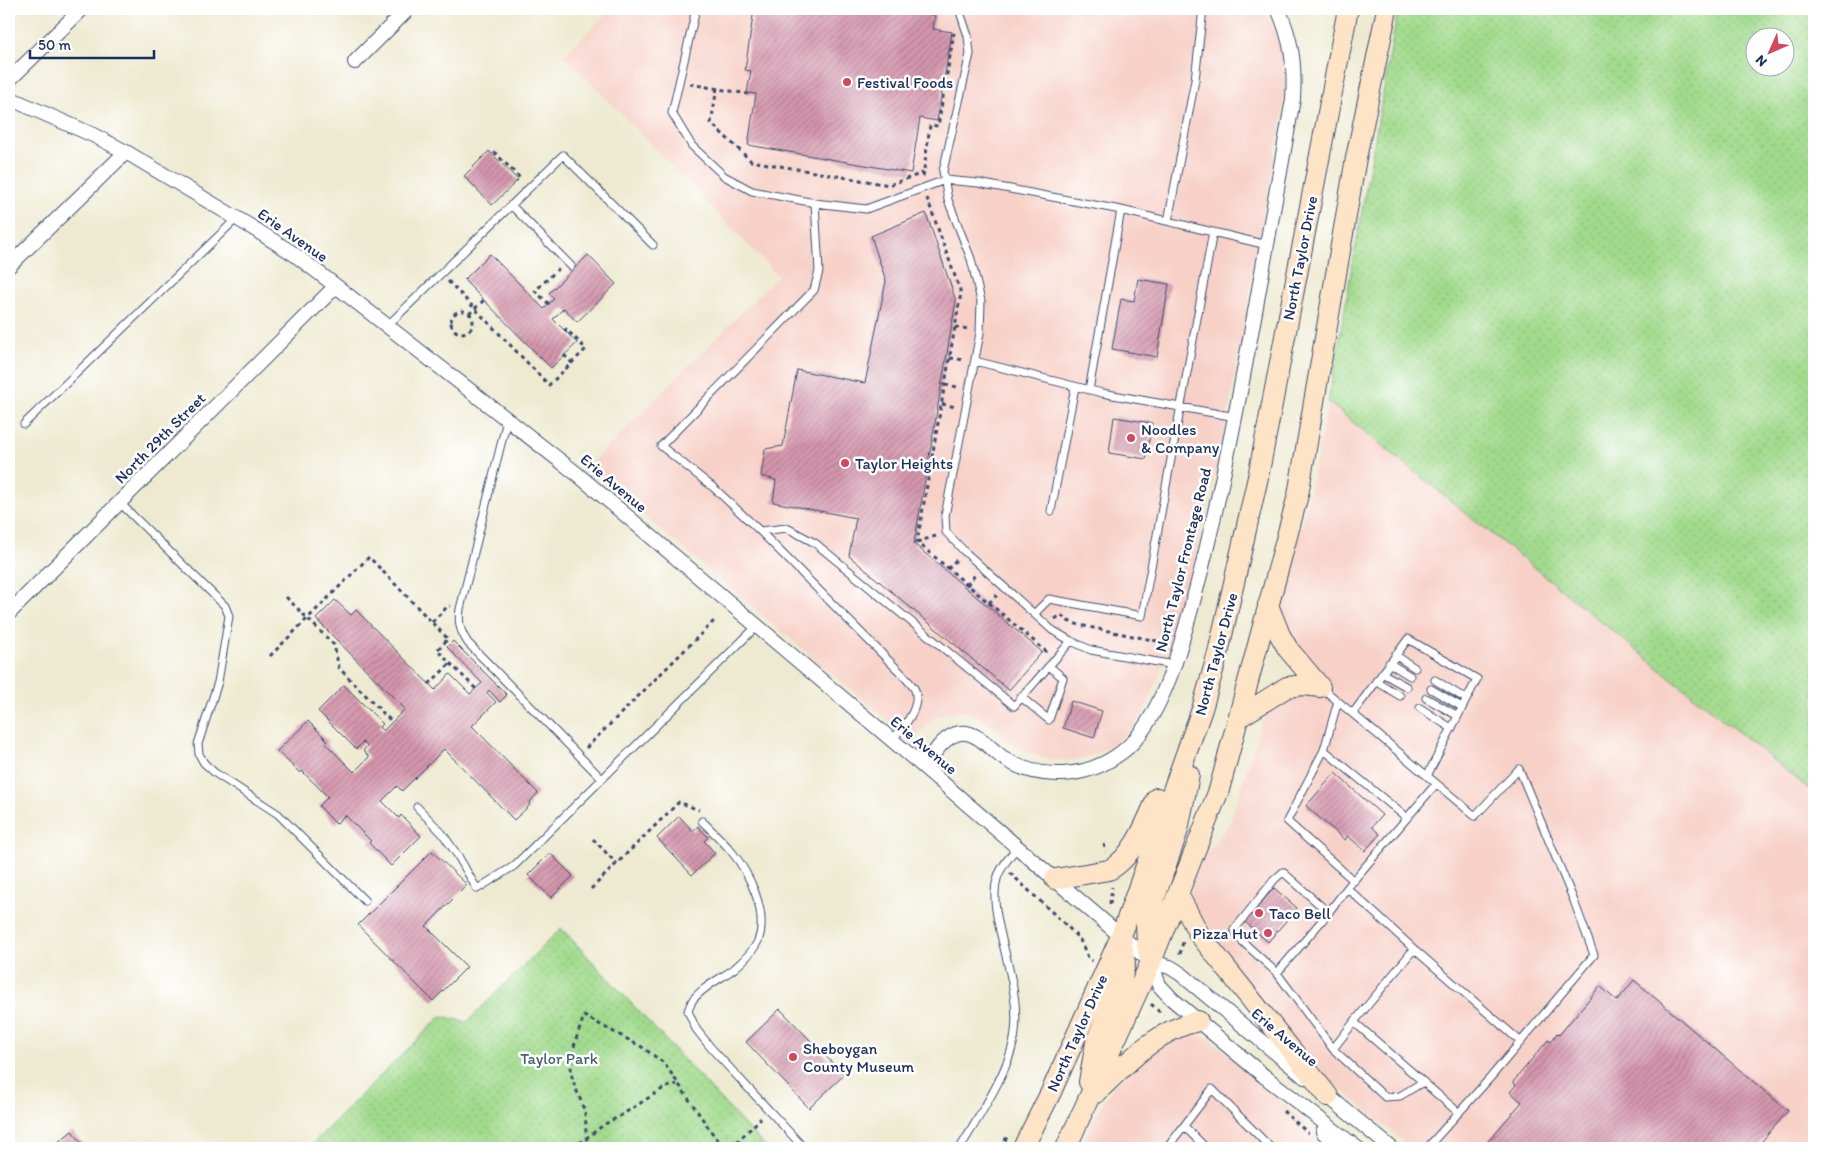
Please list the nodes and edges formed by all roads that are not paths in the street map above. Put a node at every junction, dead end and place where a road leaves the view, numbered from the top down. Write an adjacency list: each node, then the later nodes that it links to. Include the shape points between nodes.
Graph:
1 (82, 9): 10 (street)
2 (408, 9): 9 (street)
3 (696, 9): 14 (lane, via 672,113 692,146 724,176 752,191)
4 (959, 9): 13 (lane, via 970,54 943,172)
5 (1203, 9): 18 (lane, via 1195,80)
6 (1278, 9): 20 (street, North Taylor Frontage Road, via 1287,30 1295,70 1292,107)
7 (1348, 9): 60 (main road, North Taylor Drive, via 1258,477)
8 (1387, 9): 36 (main road, via 1356,158 1298,494)
9 (355, 62)
10 (9, 80)
11 (9, 98): 12 (street, Erie Avenue, via 93,134)
12 (126, 152): 17 (street, Erie Avenue); 23 (street)
13 (945, 180): 14 (lane, via 866,210); 16 (lane, via 978,183); 26 (lane, via 948,200 971,259 981,301 980,333)
14 (815, 203): 35 (lane, via 819,271 814,290 661,446 714,488)
15 (511, 205): 21 (lane, via 564,155); 22 (lane); 25 (lane)
16 (1121, 210): 18 (lane); 28 (lane)
17 (237, 218): 24 (street, Erie Avenue, via 294,254); 32 (lane)
18 (1168, 221): 19 (lane)
19 (1213, 232): 20 (lane); 29 (lane)
20 (1267, 244): 30 (street, North Taylor Frontage Road)
21 (653, 245)
22 (569, 263)
23 (9, 266)
24 (336, 286): 25 (street, Erie Avenue); 33 (street, North 29th Street)
25 (386, 326): 31 (street, Erie Avenue)
26 (974, 362): 27 (lane); 38 (lane, via 945,516 946,532)
27 (1075, 386): 28 (lane); 34 (lane)
28 (1089, 390): 29 (lane)
29 (1180, 406): 30 (lane); 38 (lane, via 1142,616 1049,599)
30 (1236, 417): 43 (street, North Taylor Frontage Road, via 1216,514)
31 (507, 420): 39 (street, Erie Avenue, via 577,474); 69 (lane, via 459,623 468,643)
32 (24, 424)
33 (120, 503): 37 (street, North 29th Street); 79 (lane, via 225,606 229,616 218,682 198,744 204,763 278,814)
34 (1051, 511)
35 (760, 531): 54 (lane, via 787,528 815,543 1014,706); 65 (lane, via 915,689 916,700 911,714)
36 (1268, 605): 50 (main road, via 1288,649); 63 (main road)
37 (9, 614)
38 (1034, 614): 40 (lane)
39 (756, 626): 65 (street, Erie Avenue); 69 (lane)
40 (1071, 641): 43 (lane, via 1091,650); 44 (lane)
41 (1395, 655): 42 (lane); 45 (lane); 56 (lane, via 1408,639 1477,679)
42 (1390, 663): 46 (lane); 47 (lane)
43 (1174, 665): 67 (street, North Taylor Frontage Road, via 1145,727 1131,744 1090,770 1049,774 1030,771 966,733 949,738)
44 (1049, 666): 54 (lane); 54 (lane, via 1063,678 1049,720)
45 (1415, 668)
46 (1382, 673): 49 (lane); 51 (lane)
47 (1410, 676)
48 (1435, 680): 56 (lane)
49 (1376, 681): 53 (lane); 61 (lane)
50 (1320, 687): 57 (lane); 63 (main road, via 1287,687)
51 (1407, 687)
52 (1432, 689): 58 (lane)
53 (1400, 696)
54 (1021, 697)
55 (1426, 698): 62 (lane)
56 (1466, 699): 58 (lane)
57 (1338, 701): 61 (lane); 66 (lane)
58 (1462, 707): 62 (lane)
59 (1420, 708): 64 (lane)
60 (1202, 709): 75 (main road, via 1132,848 1109,870); 81 (main road, North Taylor Drive); 83 (main road, via 1178,830 1146,923 1147,946)
61 (1353, 713): 68 (lane)
62 (1458, 716): 64 (lane)
63 (1238, 718): 78 (main road, via 1219,790)
64 (1451, 728): 68 (lane)
65 (892, 740): 67 (street, Erie Avenue)
66 (1324, 750): 72 (lane); 76 (lane, via 1287,821)
67 (924, 767): 74 (street, Erie Avenue)
68 (1427, 776): 70 (lane)
69 (602, 779): 71 (lane, via 514,866 477,889 442,833)
70 (1436, 784): 72 (lane); 87 (lane, via 1475,816 1519,770 1594,956)
71 (417, 807)
72 (1407, 818): 76 (lane)
73 (702, 821): 95 (lane, via 732,852 744,870 756,894 760,926 758,941 738,966 693,1000 688,1011 696,1029)
74 (1017, 847): 75 (street, Erie Avenue); 96 (lane, via 997,876 995,887 997,916 1014,998 1015,1032 1002,1074)
75 (1055, 879): 81 (street, Erie Avenue)
76 (1354, 881): 77 (lane)
77 (1348, 888): 80 (lane); 82 (lane)
78 (1178, 894): 83 (main road); 91 (main road, via 1199,934)
79 (365, 902)
80 (1329, 912): 84 (lane); 84 (lane, via 1284,872 1274,880 1234,930)
81 (1121, 936): 83 (street, Erie Avenue); 92 (main road, via 1125,964 1096,1042); 97 (main road, North Taylor Drive)
82 (1414, 948): 86 (lane); 87 (lane)
83 (1152, 962): 85 (street, via 1159,985); 91 (street, Erie Avenue, via 1181,974); 92 (main road)
84 (1277, 973): 88 (lane)
85 (1198, 1021): 89 (street); 92 (main road, via 1167,1031 1147,1045)
86 (1354, 1022): 88 (lane); 90 (lane)
87 (1521, 1042): 93 (lane)
88 (1332, 1049): 90 (lane, via 1385,1097 1400,1096)
89 (1264, 1076): 102 (street); 103 (street)
90 (1423, 1082): 93 (lane)
91 (1328, 1096): 104 (street, Erie Avenue)
92 (1088, 1101): 98 (main road)
93 (1459, 1112): 105 (lane)
94 (1184, 1126): 99 (lane); 100 (lane); 101 (lane, via 1212,1089)
95 (804, 1148)
96 (960, 1148)
97 (1023, 1148)
98 (1066, 1148)
99 (1167, 1148)
100 (1206, 1148)
101 (1271, 1148)
102 (1340, 1148)
103 (1357, 1148)
104 (1391, 1148)
105 (1427, 1148)

